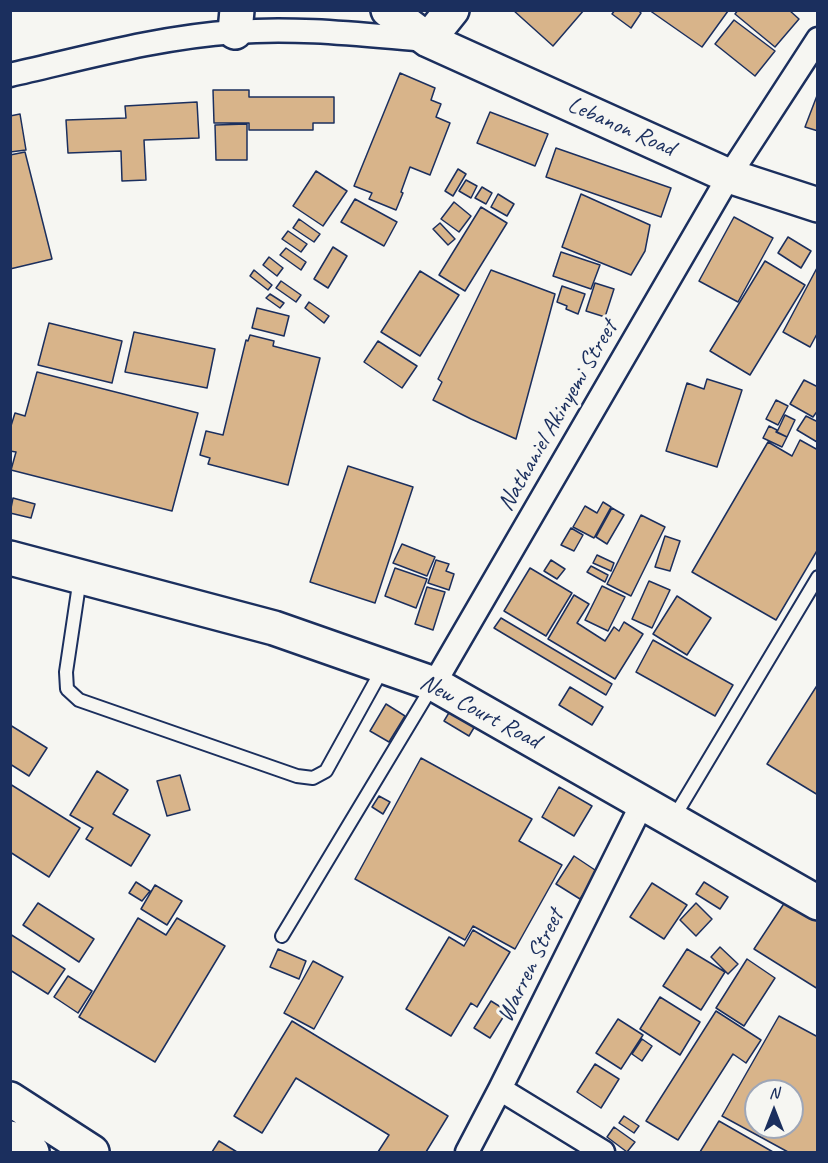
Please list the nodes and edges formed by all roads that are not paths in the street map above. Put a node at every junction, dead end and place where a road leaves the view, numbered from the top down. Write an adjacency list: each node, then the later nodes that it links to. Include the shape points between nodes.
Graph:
1 (388, 10): 5 (street, Lebanon Road)
2 (452, 10): 5 (street)
3 (236, 21): 5 (street); 6 (street)
4 (818, 39): 7 (street, Nathaniel Akinyemi Street)
5 (428, 40): 7 (street, Lebanon Road)
6 (10, 75)
7 (729, 176): 8 (street, Lebanon Road); 13 (street, Nathaniel Akinyemi Street)
8 (818, 205)
9 (10, 558): 10 (street, New Court Road)
10 (80, 577): 12 (street, New Court Road, via 274,628); 12 (lane, via 67,689 79,700 297,776 313,778 326,771)
11 (818, 577): 15 (lane)
12 (384, 667): 13 (street, New Court Road)
13 (434, 684): 14 (street, New Court Road); 17 (lane)
14 (643, 802): 15 (street, New Court Road); 18 (street, Warren Street)
15 (673, 820): 16 (street, New Court Road)
16 (818, 903)
17 (282, 936)
18 (500, 1089): 23 (street, Warren Street); 24 (street)
19 (10, 1099): 22 (street)
20 (10, 1138): 21 (street)
21 (32, 1152)
22 (92, 1152)
23 (467, 1152)
24 (603, 1152)

